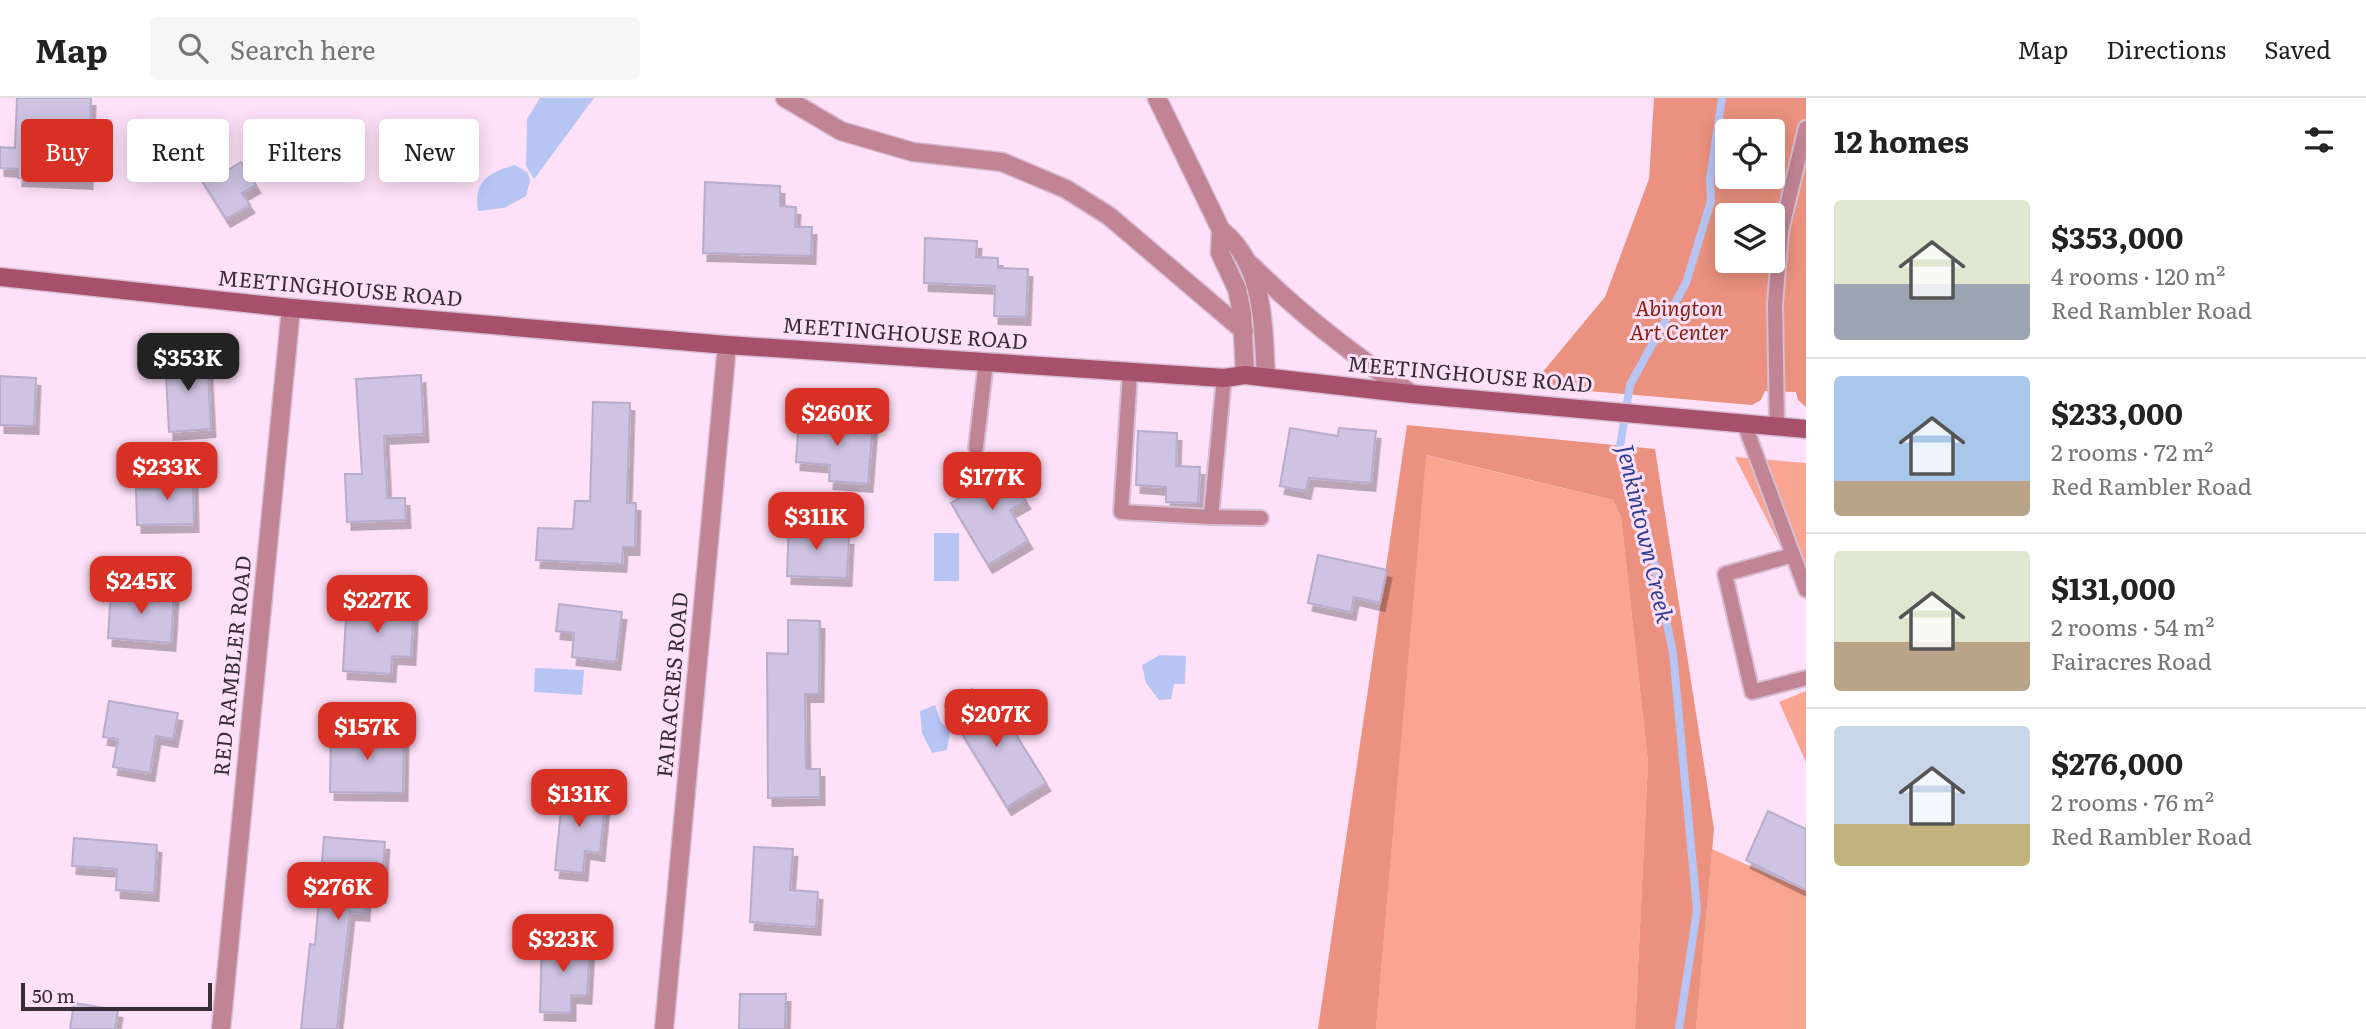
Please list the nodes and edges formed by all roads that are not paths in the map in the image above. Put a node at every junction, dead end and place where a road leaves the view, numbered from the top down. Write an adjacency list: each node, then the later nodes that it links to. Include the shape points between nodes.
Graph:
1 (785, 98): 8 (street, via 841,131 913,152 1002,162 1066,189 1109,216)
2 (1157, 98): 4 (street)
3 (1806, 128): 17 (lane, via 1781,231 1775,304)
4 (1221, 230): 5 (street, via 1237,243); 8 (street, via 1220,253 1237,289)
5 (1247, 261): 13 (street, via 1260,297); 15 (street, via 1305,317)
6 (0, 277): 7 (street, MEETINGHOUSE ROAD)
7 (291, 308): 9 (street, MEETINGHOUSE ROAD); 25 (street, RED RAMBLER ROAD)
8 (1244, 331): 12 (street)
9 (727, 345): 10 (street, MEETINGHOUSE ROAD); 26 (street, FAIRACRES ROAD)
10 (986, 362): 11 (street, MEETINGHOUSE ROAD); 19 (lane)
11 (1130, 372): 14 (street, MEETINGHOUSE ROAD); 20 (lane, via 1121,512)
12 (1245, 375): 13 (street, MEETINGHOUSE ROAD); 14 (street, MEETINGHOUSE ROAD)
13 (1266, 377): 15 (street, MEETINGHOUSE ROAD)
14 (1224, 378): 20 (lane)
15 (1412, 394): 16 (street, MEETINGHOUSE ROAD)
16 (1744, 423): 17 (street, MEETINGHOUSE ROAD); 22 (lane)
17 (1777, 426): 18 (street, MEETINGHOUSE ROAD)
18 (1806, 429)
19 (976, 447)
20 (1211, 517): 21 (lane)
21 (1261, 518)
22 (1793, 555): 23 (lane); 24 (lane, via 1725,574 1752,692)
23 (1806, 590)
24 (1806, 678)
25 (220, 1029)
26 (664, 1029)

